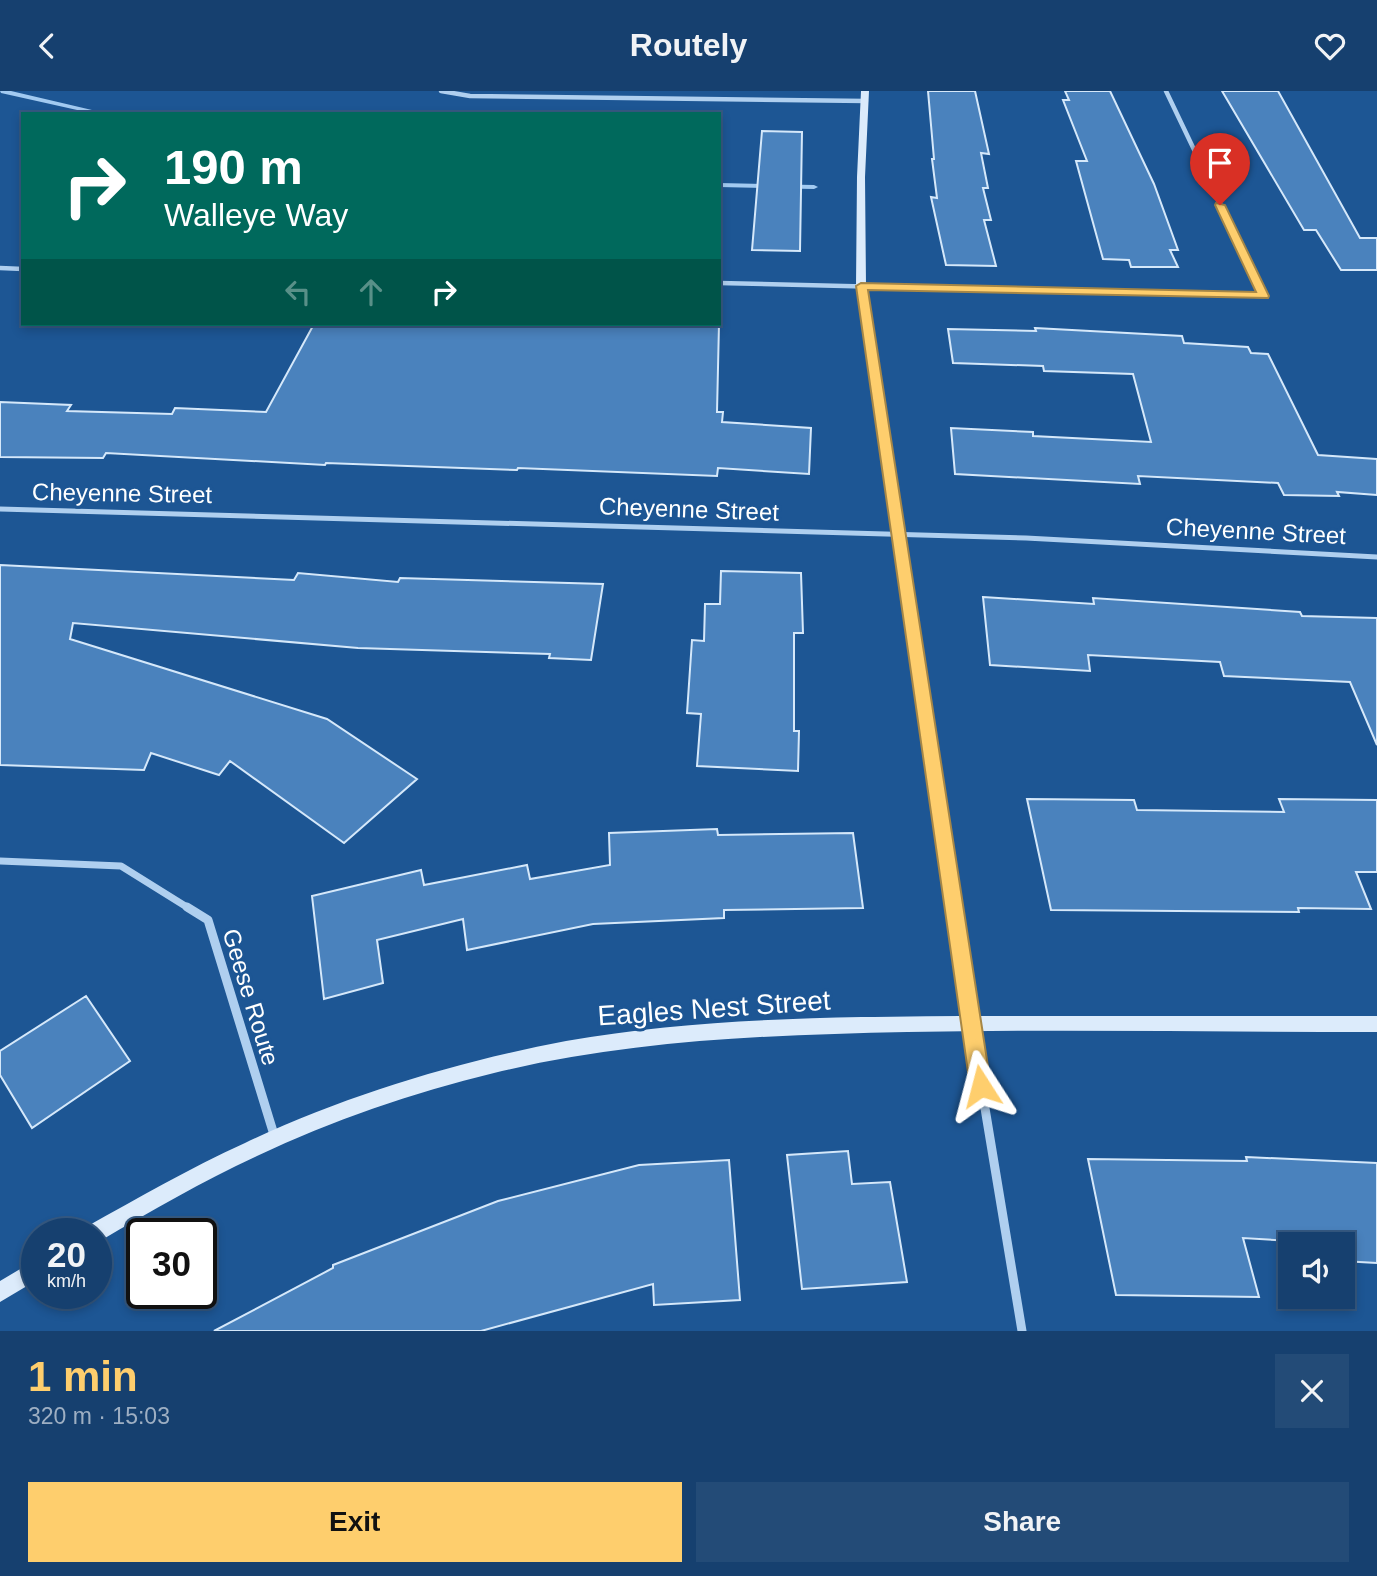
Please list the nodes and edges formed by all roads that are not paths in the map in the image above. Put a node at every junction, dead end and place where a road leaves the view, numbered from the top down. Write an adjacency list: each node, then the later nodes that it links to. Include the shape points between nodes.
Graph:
1 (441, 91): 4 (street)
2 (475, 91): 4 (street)
3 (1166, 91): 9 (street, via 1264,296)
4 (470, 96): 5 (street)
5 (865, 96): 9 (street)
6 (0, 268): 7 (street)
7 (21, 269)
8 (721, 283): 9 (street)
9 (861, 286): 11 (street)
10 (0, 509): 11 (street, Cheyenne Street)
11 (898, 534): 12 (street, Cheyenne Street); 14 (street)
12 (1377, 557)
13 (0, 861): 16 (street, Geese Route, via 121,866 208,920)
14 (971, 1023): 15 (street, Eagles Nest Street); 16 (street, Eagles Nest Street, via 741,1029 566,1049 370,1102); 20 (street)
15 (1377, 1024)
16 (275, 1138): 17 (street, Eagles Nest Street)
17 (112, 1223)
18 (21, 1279): 19 (street)
19 (0, 1293)
20 (1022, 1331)

